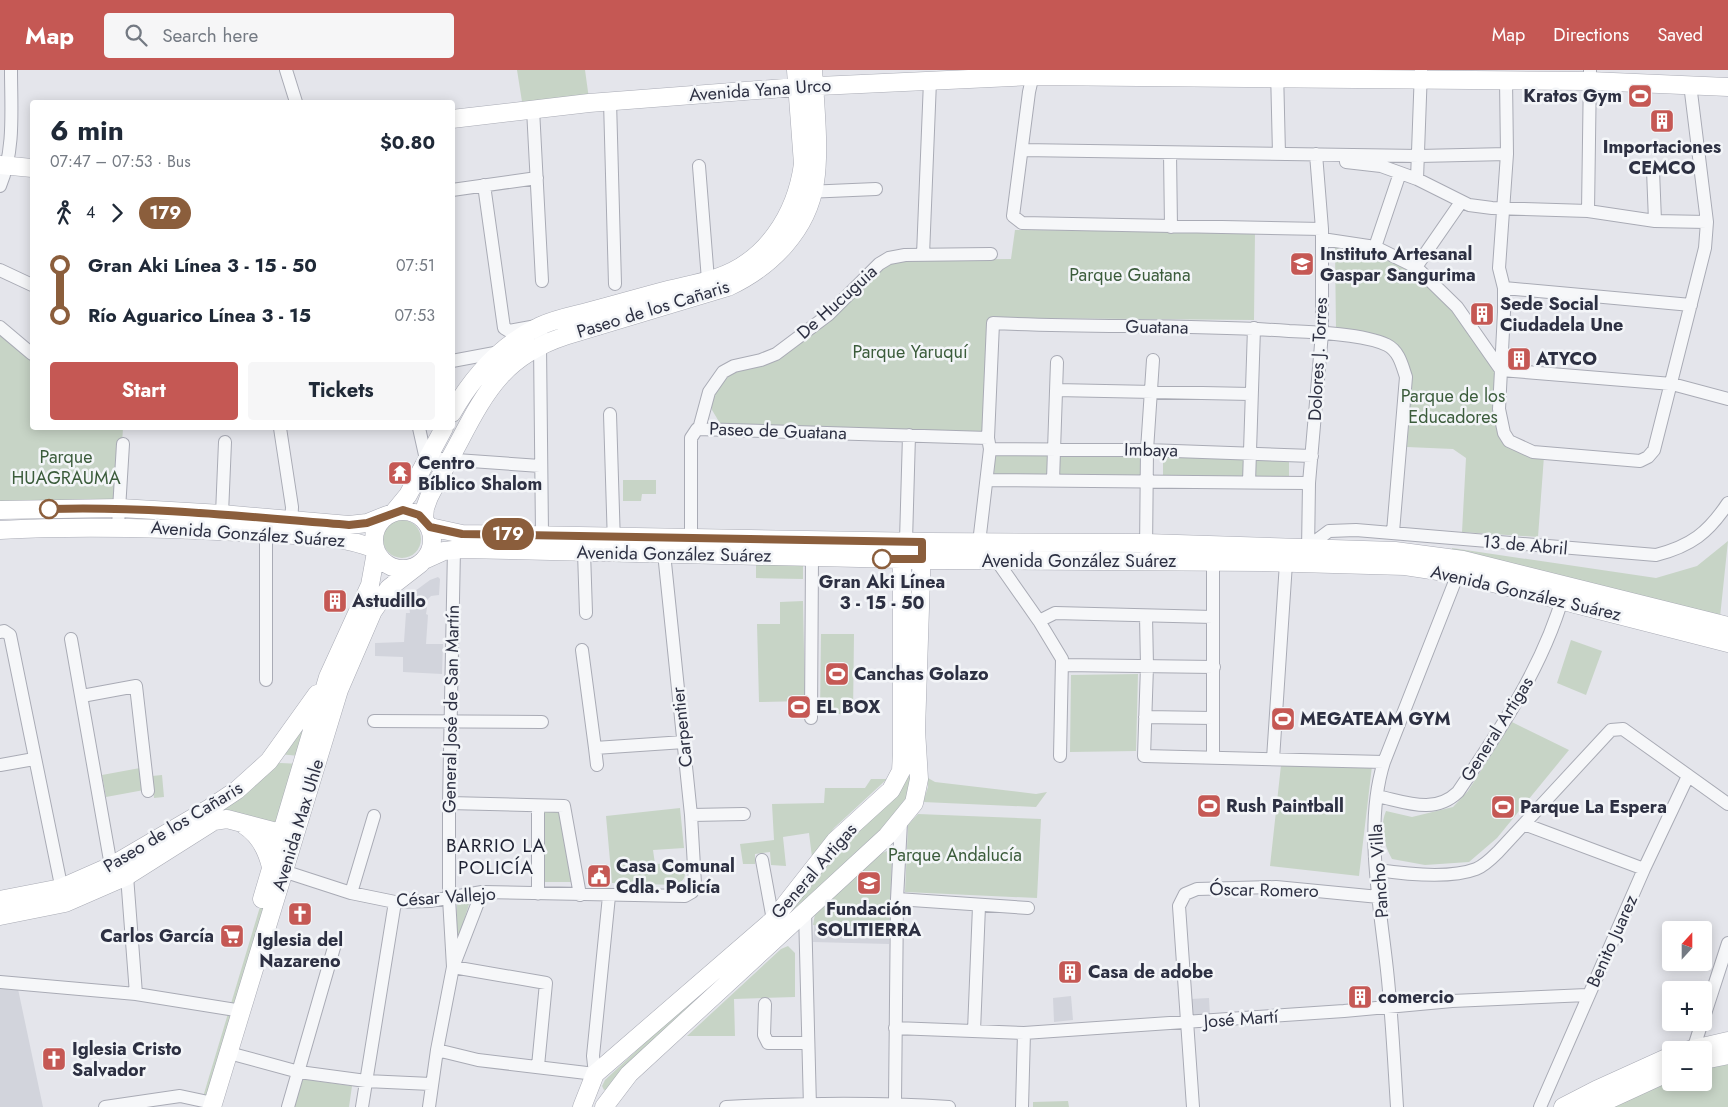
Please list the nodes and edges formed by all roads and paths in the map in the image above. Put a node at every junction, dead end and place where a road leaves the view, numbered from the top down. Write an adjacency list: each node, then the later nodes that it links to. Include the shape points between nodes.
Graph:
1 (11, 70): 23 (street, via 11,142)
2 (286, 70): 13 (street)
3 (1033, 73): 4 (main road, Avenida Yana Urco); 10 (main road, Avenida Yana Urco); 17 (street)
4 (1277, 74): 5 (main road, Avenida Yana Urco); 19 (street)
5 (1421, 75): 6 (main road, Avenida Yana Urco); 22 (street)
6 (1479, 76): 9 (main road, Avenida Yana Urco)
7 (1590, 76): 9 (main road, Avenida Yana Urco); 11 (main road, Avenida Yana Urco); 37 (street)
8 (805, 78): 10 (main road, Avenida Yana Urco); 14 (main road, Avenida Yana Urco); 34 (main road, Paseo de los Cañaris, via 816,165)
9 (1506, 80): 21 (street)
10 (930, 81): 44 (street)
11 (1690, 84): 12 (main road, Avenida Yana Urco); 39 (street)
12 (1728, 87)
13 (295, 100)
14 (610, 101): 15 (main road, Avenida Yana Urco); 50 (street)
15 (533, 109): 16 (main road, Avenida Yana Urco); 28 (street)
16 (455, 118)
17 (1022, 150): 18 (street); 40 (street, via 1013,216 1022,223)
18 (1170, 153): 19 (street); 40 (street)
19 (1279, 154): 20 (street)
20 (1316, 154): 22 (street); 27 (street, via 1332,160 1381,166); 41 (street, Dolores J. Torres)
21 (1507, 154): 22 (street); 36 (street)
22 (1419, 156): 29 (street)
23 (4, 166): 25 (main road); 31 (street)
24 (699, 166): 47 (street)
25 (30, 168)
26 (1653, 170): 38 (street)
27 (1400, 173): 29 (street); 42 (street)
28 (537, 178): 30 (street); 48 (street)
29 (1417, 179): 35 (street)
30 (484, 185): 33 (street); 53 (street, via 504,328 509,331)
31 (0, 186)
32 (876, 189): 34 (street)
33 (455, 190)
34 (805, 192): 47 (main road, Paseo de los Cañaris, via 761,252 736,270); 57 (main road, Paseo de los Cañaris, via 806,212 788,242 770,262 744,280)
35 (1460, 202): 36 (street); 45 (street)
36 (1502, 208): 37 (street); 51 (street, via 1500,268)
37 (1588, 211): 38 (street)
38 (1655, 221): 39 (street)
39 (1707, 222): 52 (street, via 1705,248)
40 (1172, 227): 41 (street)
41 (1322, 234): 42 (street); 56 (street, Dolores J. Torres)
42 (1375, 247): 45 (street)
43 (991, 254): 44 (street, De Hucuguia)
44 (923, 255): 71 (street, De Hucuguia, via 889,258 878,264 828,315 776,354 723,372 709,392)
45 (1416, 268): 63 (street, via 1457,308)
46 (0, 270): 49 (street)
47 (708, 280): 53 (main road, Paseo de los Cañaris)
48 (542, 282)
49 (30, 284)
50 (615, 284)
51 (1504, 288): 52 (street); 63 (street)
52 (1691, 305): 64 (street)
53 (542, 325): 57 (street); 58 (main road, Paseo de los Cañaris)
54 (0, 328): 59 (street)
55 (1254, 328): 56 (street, Guatana); 67 (street); 78 (street, Guatana, via 1058,327 993,323)
56 (1322, 333): 82 (street, Dolores J. Torres); 99 (street, Guatana, via 1388,346 1398,355 1406,377)
57 (540, 345): 84 (main road, Paseo de los Cañaris, via 513,363 488,390); 85 (street)
58 (502, 351): 61 (street); 69 (main road, Paseo de los Cañaris, via 473,379)
59 (30, 352)
60 (1153, 360): 66 (street)
61 (455, 361)
62 (1057, 362): 65 (street)
63 (1500, 370): 64 (street); 64 (street, via 1499,409 1504,433 1509,441 1534,452 1640,460 1648,457 1654,450)
64 (1672, 384): 68 (street)
65 (1056, 390): 66 (street); 79 (street)
66 (1150, 392): 67 (street); 80 (street)
67 (1250, 394): 81 (street)
68 (1728, 399)
69 (455, 408)
70 (610, 414): 105 (street)
71 (699, 429): 75 (street, Paseo de Guatana); 102 (street, Paseo de Guatana, via 691,438)
72 (280, 430): 97 (street, via 292,507)
73 (420, 430): 83 (street)
74 (443, 430): 83 (main road)
75 (909, 435): 78 (street, Paseo de Guatana); 106 (street)
76 (225, 442): 93 (street)
77 (123, 444): 95 (street)
78 (989, 444): 79 (street, Imbaya); 86 (street)
79 (1054, 450): 80 (street, Imbaya); 87 (street)
80 (1147, 450): 81 (street, Imbaya); 88 (street)
81 (1251, 454): 82 (street, Imbaya); 89 (street)
82 (1312, 456): 90 (street, Dolores J. Torres)
83 (428, 458): 84 (street); 94 (main road, via 408,494)
84 (449, 460): 85 (street); 96 (main road, Paseo de los Cañaris, via 426,503)
85 (540, 466): 101 (street)
86 (987, 480): 87 (street); 103 (street)
87 (1053, 480): 88 (street)
88 (1147, 481): 89 (street); 104 (street)
89 (1250, 482): 90 (street)
90 (1309, 484): 111 (street, Dolores J. Torres)
91 (1728, 503): 99 (street, 13 de Abril, via 1701,535 1687,545 1656,555)
92 (0, 510): 95 (main road, Avenida González Suárez)
93 (222, 514): 95 (main road, Avenida González Suárez); 97 (main road, Avenida González Suárez)
94 (390, 514): 96 (main road, via 411,511); 97 (main road, Avenida González Suárez, via 367,523); 108 (main road, via 375,532)
95 (119, 517): 98 (main road, Avenida González Suárez); 100 (main road, Avenida González Suárez)
96 (427, 523): 101 (main road, Avenida González Suárez, via 462,534); 116 (main road, via 432,543)
97 (291, 528): 100 (main road, Avenida González Suárez); 108 (main road, Avenida González Suárez)
98 (0, 530)
99 (1393, 532): 111 (street, 13 de Abril, via 1329,531)
100 (266, 534): 134 (street)
101 (542, 534): 105 (main road, Avenida González Suárez)
102 (691, 537): 105 (main road, Avenida González Suárez); 106 (main road, Avenida González Suárez)
103 (979, 543): 104 (main road, Avenida González Suárez); 106 (main road, Avenida González Suárez)
104 (1146, 543): 111 (main road, Avenida González Suárez); 114 (street)
105 (614, 544): 109 (main road, Avenida González Suárez); 110 (main road, Avenida González Suárez)
106 (917, 548): 113 (main road, Avenida González Suárez); 115 (main road, Avenida González Suárez); 142 (main road, General Artigas)
107 (454, 549): 109 (main road, Avenida González Suárez); 116 (main road, Avenida González Suárez); 140 (street, General José de San Martín)
108 (376, 550): 116 (main road, via 396,568 408,568); 133 (main road, Avenida Max Uhle, via 370,585)
109 (584, 552): 121 (street)
110 (664, 553): 112 (main road, Avenida González Suárez); 143 (street, Carpentier)
111 (1308, 555): 118 (main road, Avenida González Suárez); 119 (main road, Avenida González Suárez, via 1395,551)
112 (812, 557): 113 (main road, Avenida González Suárez); 137 (street)
113 (902, 559): 142 (main road, General Artigas)
114 (1146, 560): 115 (main road, Avenida González Suárez); 117 (main road, Avenida González Suárez)
115 (996, 561): 124 (street)
116 (422, 562): 151 (main road, Avenida Max Uhle, via 390,588 373,611)
117 (1213, 562): 118 (main road, Avenida González Suárez); 123 (street)
118 (1286, 563): 148 (street)
119 (1461, 567): 120 (main road, Avenida González Suárez); 150 (street, Pancho Villa)
120 (1564, 593): 125 (main road, Avenida González Suárez); 128 (main road, Avenida González Suárez); 156 (street, General Artigas, via 1540,656 1510,714 1458,792 1437,806)
121 (586, 614)
122 (1146, 616): 123 (street); 124 (street, via 1054,613); 131 (street)
123 (1213, 617): 132 (street)
124 (1039, 621): 130 (street)
125 (1728, 626)
126 (4, 632): 146 (street, via 10,635)
127 (71, 639): 135 (street)
128 (1728, 643)
129 (582, 650): 144 (street)
130 (1064, 665): 131 (street); 145 (street)
131 (1147, 666): 132 (street); 136 (street)
132 (1214, 667): 138 (street)
133 (328, 677): 149 (main road, Paseo de los Cañaris); 151 (main road, Avenida Max Uhle)
134 (266, 680)
135 (82, 696): 155 (street, via 136,686); 168 (street)
136 (1145, 717): 138 (street); 147 (street, via 1144,756)
137 (811, 718)
138 (1213, 718): 147 (street)
139 (374, 722): 140 (street)
140 (450, 722): 141 (street); 157 (street, General José de San Martín)
141 (542, 722)
142 (909, 729): 164 (main road, General Artigas, via 919,779 914,803); 189 (main road, General Artigas, via 896,784 835,841)
143 (684, 742): 144 (street); 161 (street, Carpentier)
144 (595, 748): 153 (street)
145 (1060, 756)
146 (34, 758): 152 (street); 176 (street)
147 (1213, 758): 148 (street)
148 (1274, 759): 150 (street)
149 (269, 761): 151 (main road, via 290,760); 168 (main road, Paseo de los Cañaris, via 237,790)
150 (1384, 762): 156 (street, Pancho Villa)
151 (309, 764): 166 (main road, Avenida Max Uhle)
152 (0, 765)
153 (597, 765)
154 (1688, 776): 158 (street); 165 (street, via 1623,729 1617,728 1611,730); 169 (street, Benito Juarez)
155 (148, 791)
156 (1377, 796): 171 (street, Pancho Villa, via 1373,831)
157 (449, 803): 159 (street); 181 (street, General José de San Martín)
158 (1728, 804)
159 (538, 806): 175 (street); 177 (street, via 564,806)
160 (744, 814): 161 (street)
161 (691, 815): 179 (street, Carpentier, via 695,884 692,892)
162 (374, 816): 174 (street)
163 (237, 821): 166 (main road, Paseo de los Cañaris); 170 (main road, via 253,830); 172 (main road, Paseo de los Cañaris, via 214,821)
164 (900, 822): 182 (street); 187 (main road, General Artigas)
165 (1524, 824): 169 (street); 171 (street, via 1478,869 1455,874)
166 (287, 835): 170 (main road, Avenida Max Uhle)
167 (762, 860): 189 (street)
168 (111, 866): 172 (street); 176 (main road, Paseo de los Cañaris)
169 (1644, 868): 196 (street, Benito Juarez)
170 (277, 869): 174 (street, César Vallejo); 199 (main road, Avenida Max Uhle)
171 (1378, 870): 180 (street, Pancho Villa)
172 (127, 876): 176 (main road, Paseo de los Cañaris); 195 (street)
173 (482, 892): 175 (street, César Vallejo); 181 (street, César Vallejo); 192 (street)
174 (351, 893): 184 (street, César Vallejo)
175 (538, 894): 177 (street, César Vallejo)
176 (63, 895): 183 (main road, Paseo de los Cañaris); 188 (main road, Paseo de los Cañaris)
177 (580, 895): 178 (street, César Vallejo)
178 (609, 896): 179 (street, César Vallejo); 214 (street, via 593,1056)
179 (685, 896)
180 (1379, 897): 198 (street, Pancho Villa); 200 (street, Óscar Romero, via 1276,887 1197,889 1185,894 1179,906)
181 (449, 898): 184 (street, César Vallejo); 192 (street, General José de San Martín)
182 (897, 899): 185 (street); 201 (street)
183 (0, 900)
184 (395, 902): 216 (street)
185 (979, 906): 186 (street); 202 (street)
186 (1028, 908)
187 (805, 911): 205 (street); 221 (main road, General Artigas, via 629,1074)
188 (0, 916)
189 (772, 920): 214 (main road, General Artigas)
190 (1728, 943): 194 (street)
191 (335, 944): 213 (street)
192 (453, 967): 207 (street, General José de San Martín); 212 (street, via 546,984)
193 (0, 982): 195 (street)
194 (1712, 992)
195 (136, 994): 199 (street)
196 (1587, 995): 198 (street, José Martí); 233 (street, Benito Juarez)
197 (765, 1004): 205 (street, via 764,1035 768,1043)
198 (1391, 1006): 200 (street, José Martí); 232 (street, Pancho Villa)
199 (236, 1009): 208 (main road, Avenida Max Uhle); 219 (main road, Avenida Max Uhle)
200 (1188, 1022): 203 (street, José Martí); 231 (street, Óscar Romero)
201 (894, 1028): 202 (street, José Martí); 218 (street)
202 (974, 1031): 203 (street, José Martí)
203 (1024, 1033): 230 (street)
204 (1728, 1041): 206 (main road)
205 (807, 1043): 220 (street)
206 (1712, 1046)
207 (436, 1050): 212 (street, via 478,1060); 217 (street, General José de San Martín)
208 (229, 1053): 213 (street); 219 (main road, Avenida Max Uhle)
209 (1712, 1054): 210 (main road)
210 (1728, 1055)
211 (1662, 1060): 234 (main road)
212 (538, 1066): 214 (street)
213 (299, 1072): 216 (street); 223 (street)
214 (595, 1074): 221 (main road); 226 (main road, General Artigas)
215 (1662, 1075): 235 (main road)
216 (366, 1080): 217 (street); 224 (street)
217 (431, 1084): 225 (street, General José de San Martín)
218 (895, 1103): 220 (street); 229 (street)
219 (207, 1104): 222 (street, via 180,1096)
220 (810, 1104): 228 (street)
221 (608, 1105)
222 (105, 1107)
223 (288, 1107)
224 (362, 1107)
225 (429, 1107)
226 (582, 1107)
227 (726, 1107): 228 (street)
228 (732, 1107)
229 (949, 1107)
230 (1022, 1107)
231 (1193, 1107)
232 (1397, 1107)
233 (1540, 1107)
234 (1563, 1107)
235 (1593, 1107)

